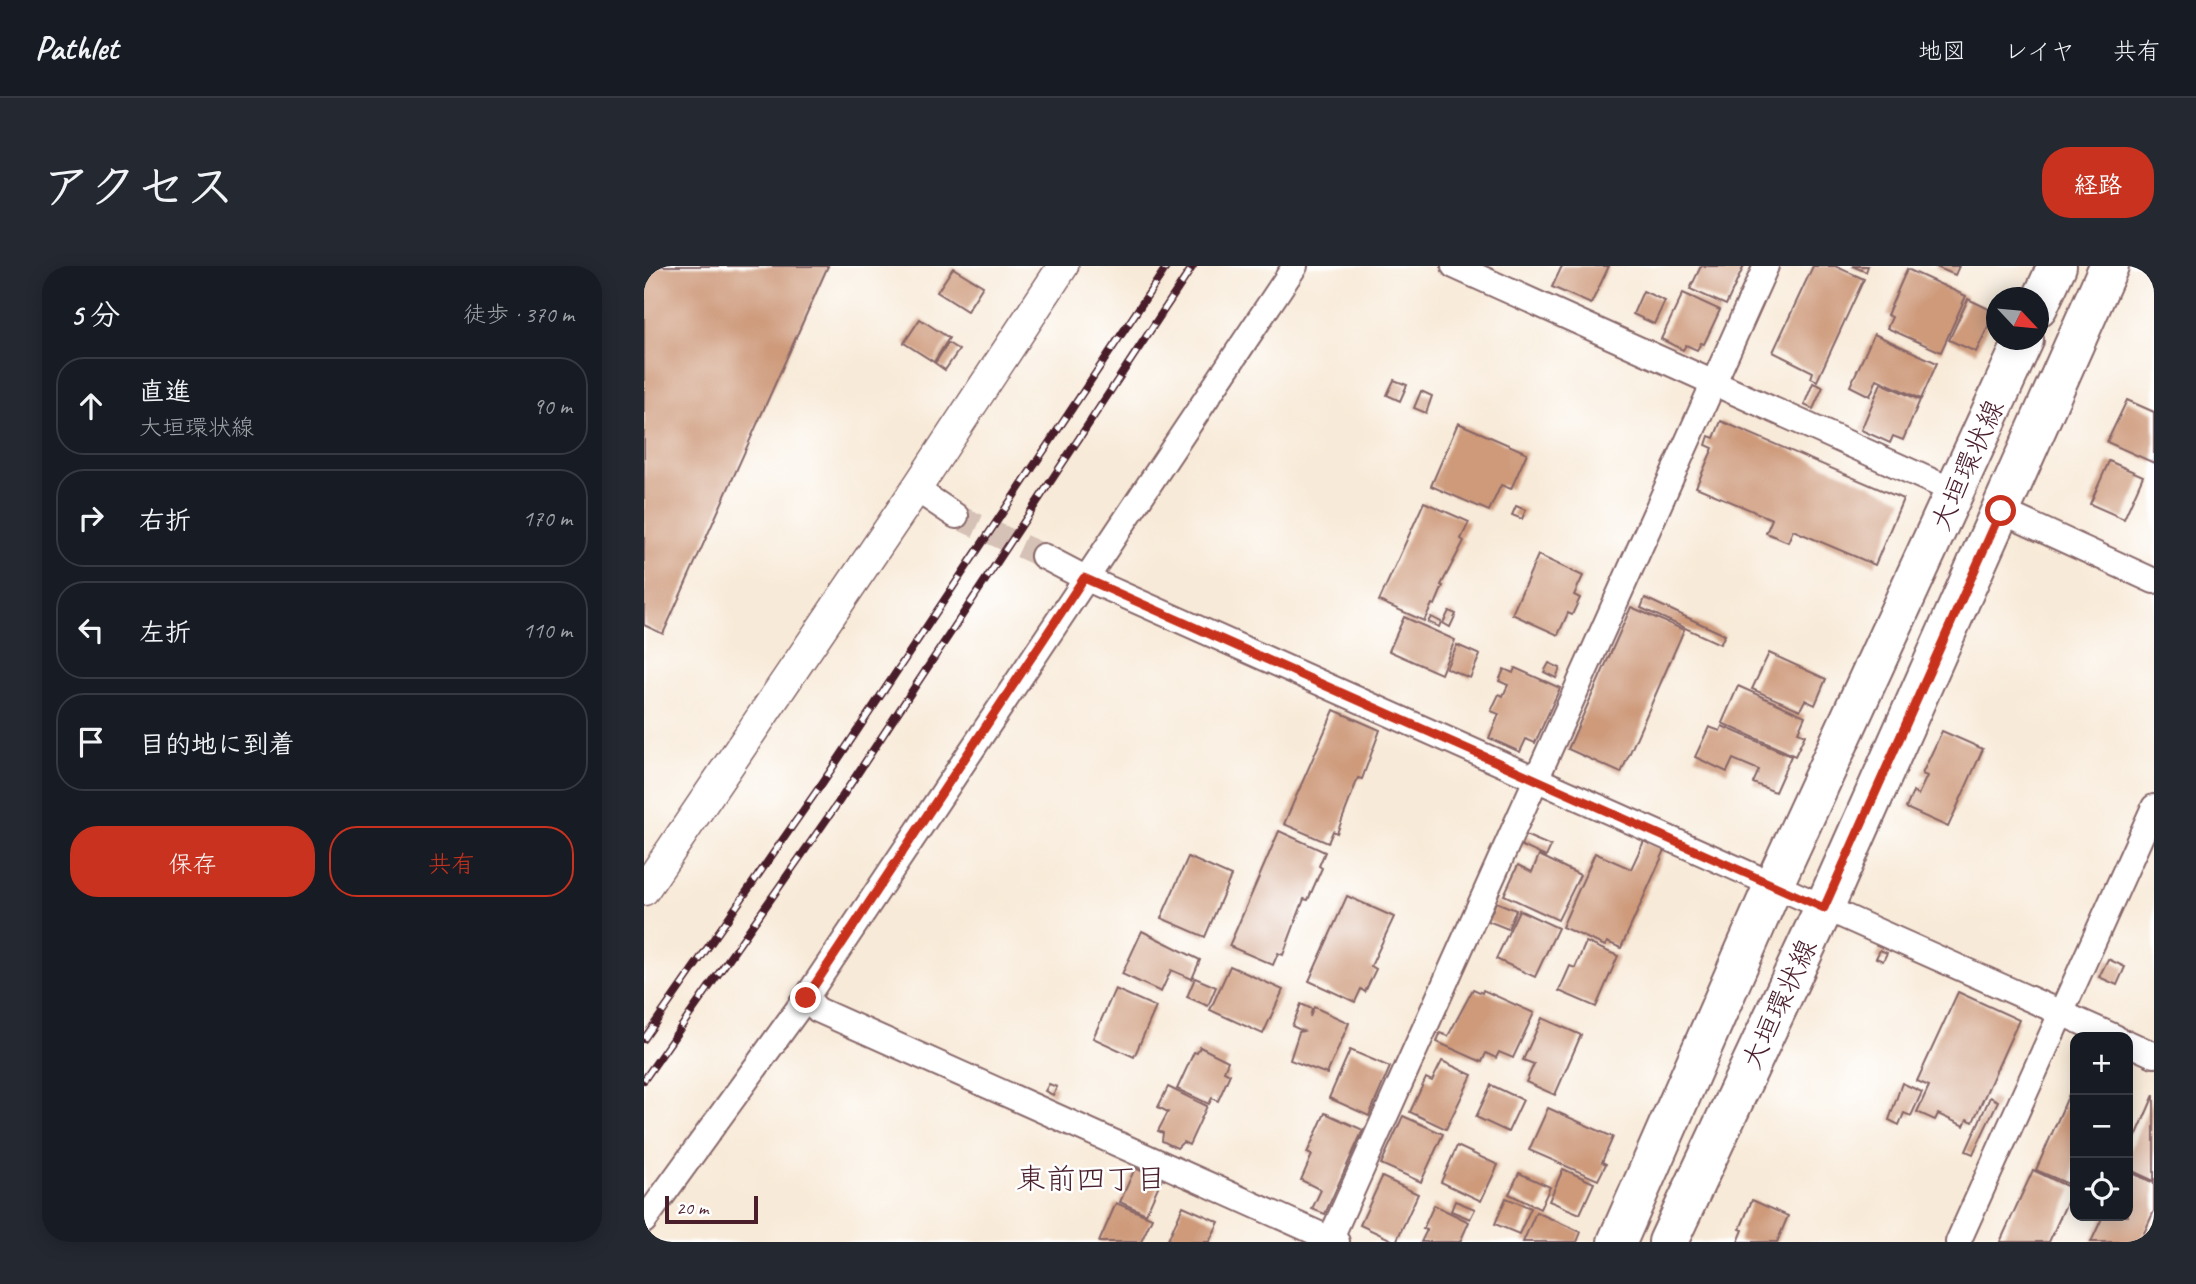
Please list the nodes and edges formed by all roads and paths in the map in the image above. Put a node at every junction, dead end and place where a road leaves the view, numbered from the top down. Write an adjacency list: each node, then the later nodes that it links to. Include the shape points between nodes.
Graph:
1 (1063, 266): 10 (street)
2 (1295, 266): 15 (street)
3 (1454, 266): 9 (street)
4 (1766, 266): 9 (street)
5 (2057, 266): 7 (main road)
6 (2109, 266): 12 (main road, 大垣環状線)
7 (2048, 287)
8 (2020, 350): 11 (main road, 大垣環状線)
9 (1714, 383): 11 (street); 17 (street)
10 (916, 489): 13 (street); 20 (street)
11 (1956, 492): 19 (main road, 大垣環状線)
12 (2001, 511): 16 (street); 21 (main road, 大垣環状線)
13 (956, 516)
14 (1044, 556): 15 (street)
15 (1084, 578): 17 (street); 22 (street)
16 (2154, 581)
17 (1539, 778): 19 (street); 28 (street)
18 (2154, 807): 23 (street)
19 (1774, 884): 21 (street); 29 (main road, 大垣環状線)
20 (644, 890)
21 (1824, 908): 23 (street); 30 (main road, 大垣環状線)
22 (806, 998): 27 (street); 28 (street, via 818,1010)
23 (2062, 1013): 24 (street); 31 (street)
24 (2104, 1032)
25 (2133, 1045): 26 (street)
26 (2154, 1055)
27 (644, 1221)
28 (1332, 1241)
29 (1617, 1242)
30 (1668, 1242)
31 (1958, 1242)

